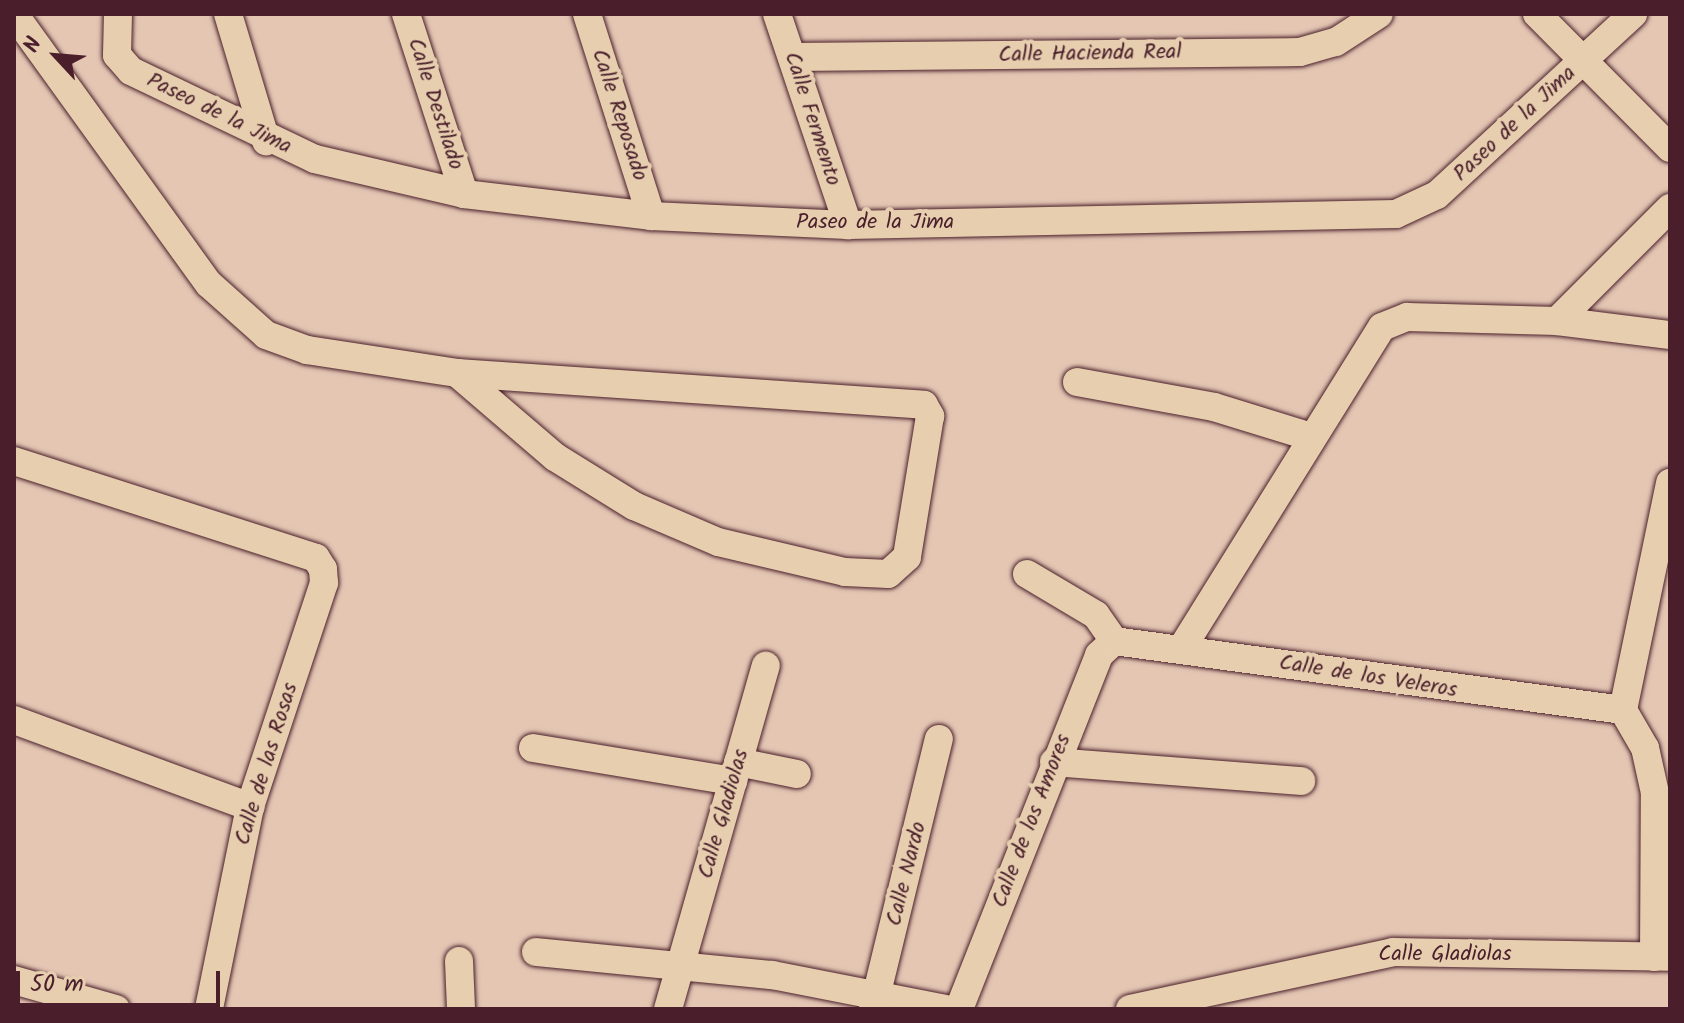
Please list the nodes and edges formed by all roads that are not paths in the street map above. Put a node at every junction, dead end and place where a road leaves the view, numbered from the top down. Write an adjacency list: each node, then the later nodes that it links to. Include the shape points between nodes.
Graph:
1 (14, 14): 20 (street, via 238,316 307,350)
2 (118, 14): 12 (street, Paseo de la Jima, via 117,55 131,71)
3 (228, 14): 12 (street)
4 (406, 14): 14 (street, Calle Destilado)
5 (587, 14): 16 (street, Calle Reposado)
6 (777, 14): 10 (street, Calle Fermento)
7 (1379, 14): 10 (street, Calle Hacienda Real, via 1336,42 1300,52)
8 (1537, 14): 11 (street)
9 (1633, 14): 11 (street, Paseo de la Jima)
10 (792, 57): 17 (street, Calle Fermento)
11 (1582, 62): 13 (street); 17 (street, Paseo de la Jima, via 1437,195 1396,214)
12 (266, 141): 14 (street, Paseo de la Jima, via 399,182)
13 (1670, 148)
14 (464, 194): 16 (street, Paseo de la Jima)
15 (1670, 208): 18 (street)
16 (651, 216): 17 (street, Paseo de la Jima)
17 (848, 225)
18 (1557, 321): 19 (street); 22 (street, via 1393,320 1368,340)
19 (1670, 335)
20 (457, 373): 20 (street, via 555,457 648,512 718,542 807,567 888,574 900,566 930,416 924,405)
21 (1077, 382): 22 (street, via 1214,407)
22 (1308, 436): 27 (street)
23 (14, 461): 37 (street, Calle de las Rosas, via 316,558 324,583)
24 (1670, 483): 29 (street)
25 (1027, 574): 26 (street, via 1096,615)
26 (1114, 641): 27 (street, Calle de los Veleros); 33 (street, Calle de los Amores, via 1099,655)
27 (1182, 648): 29 (street, Calle de los Veleros)
28 (766, 666): 34 (street, Calle Gladiolas)
29 (1623, 710): 39 (street, via 1645,748 1655,793)
30 (14, 720): 37 (street)
31 (939, 739): 43 (street, Calle Nardo)
32 (533, 748): 34 (street)
33 (1054, 762): 36 (street); 49 (street, Calle de los Amores)
34 (736, 772): 35 (street); 41 (street, Calle Gladiolas)
35 (797, 774)
36 (1301, 781)
37 (250, 807): 45 (street, Calle de las Rosas)
38 (536, 952): 41 (street)
39 (1662, 957): 50 (street, Calle Gladiolas, via 1393,952)
40 (459, 961): 46 (street)
41 (681, 963): 43 (street); 47 (street, Calle Gladiolas)
42 (14, 980): 44 (street)
43 (875, 1002): 48 (street)
44 (116, 1009)
45 (209, 1009)
46 (461, 1009)
47 (668, 1009)
48 (945, 1009)
49 (959, 1009)
50 (1130, 1009)

